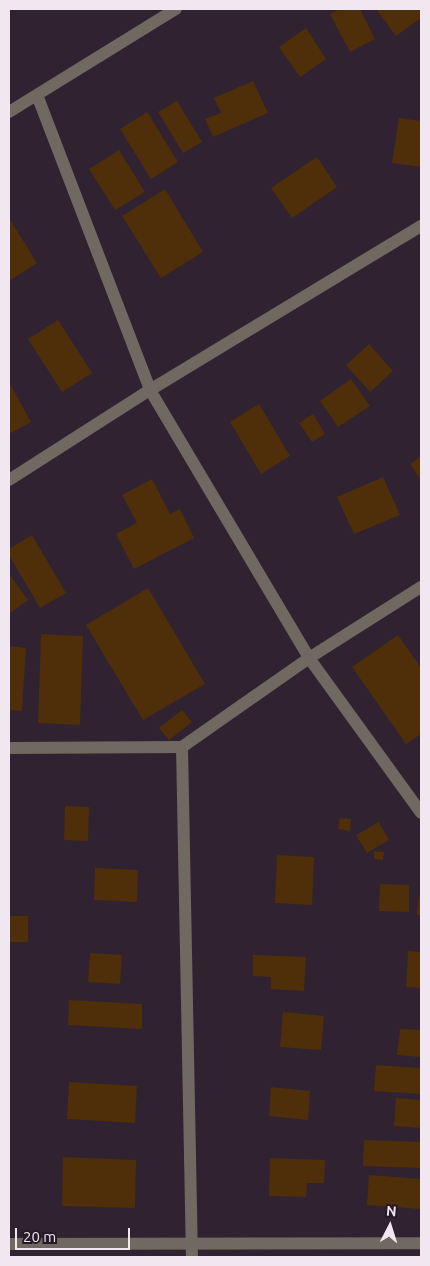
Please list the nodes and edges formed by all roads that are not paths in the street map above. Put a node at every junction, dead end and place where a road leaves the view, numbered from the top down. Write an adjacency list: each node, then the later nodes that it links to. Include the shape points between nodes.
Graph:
1 (176, 9): 2 (street)
2 (37, 95): 3 (street); 5 (street)
3 (9, 112)
4 (421, 226): 5 (street)
5 (150, 390): 6 (street); 8 (street)
6 (9, 480)
7 (421, 587): 8 (street)
8 (309, 658): 9 (street); 11 (street)
9 (182, 747): 10 (street); 14 (street)
10 (9, 748)
11 (421, 813)
12 (421, 1243): 14 (street)
13 (9, 1244): 14 (street)
14 (193, 1251)

